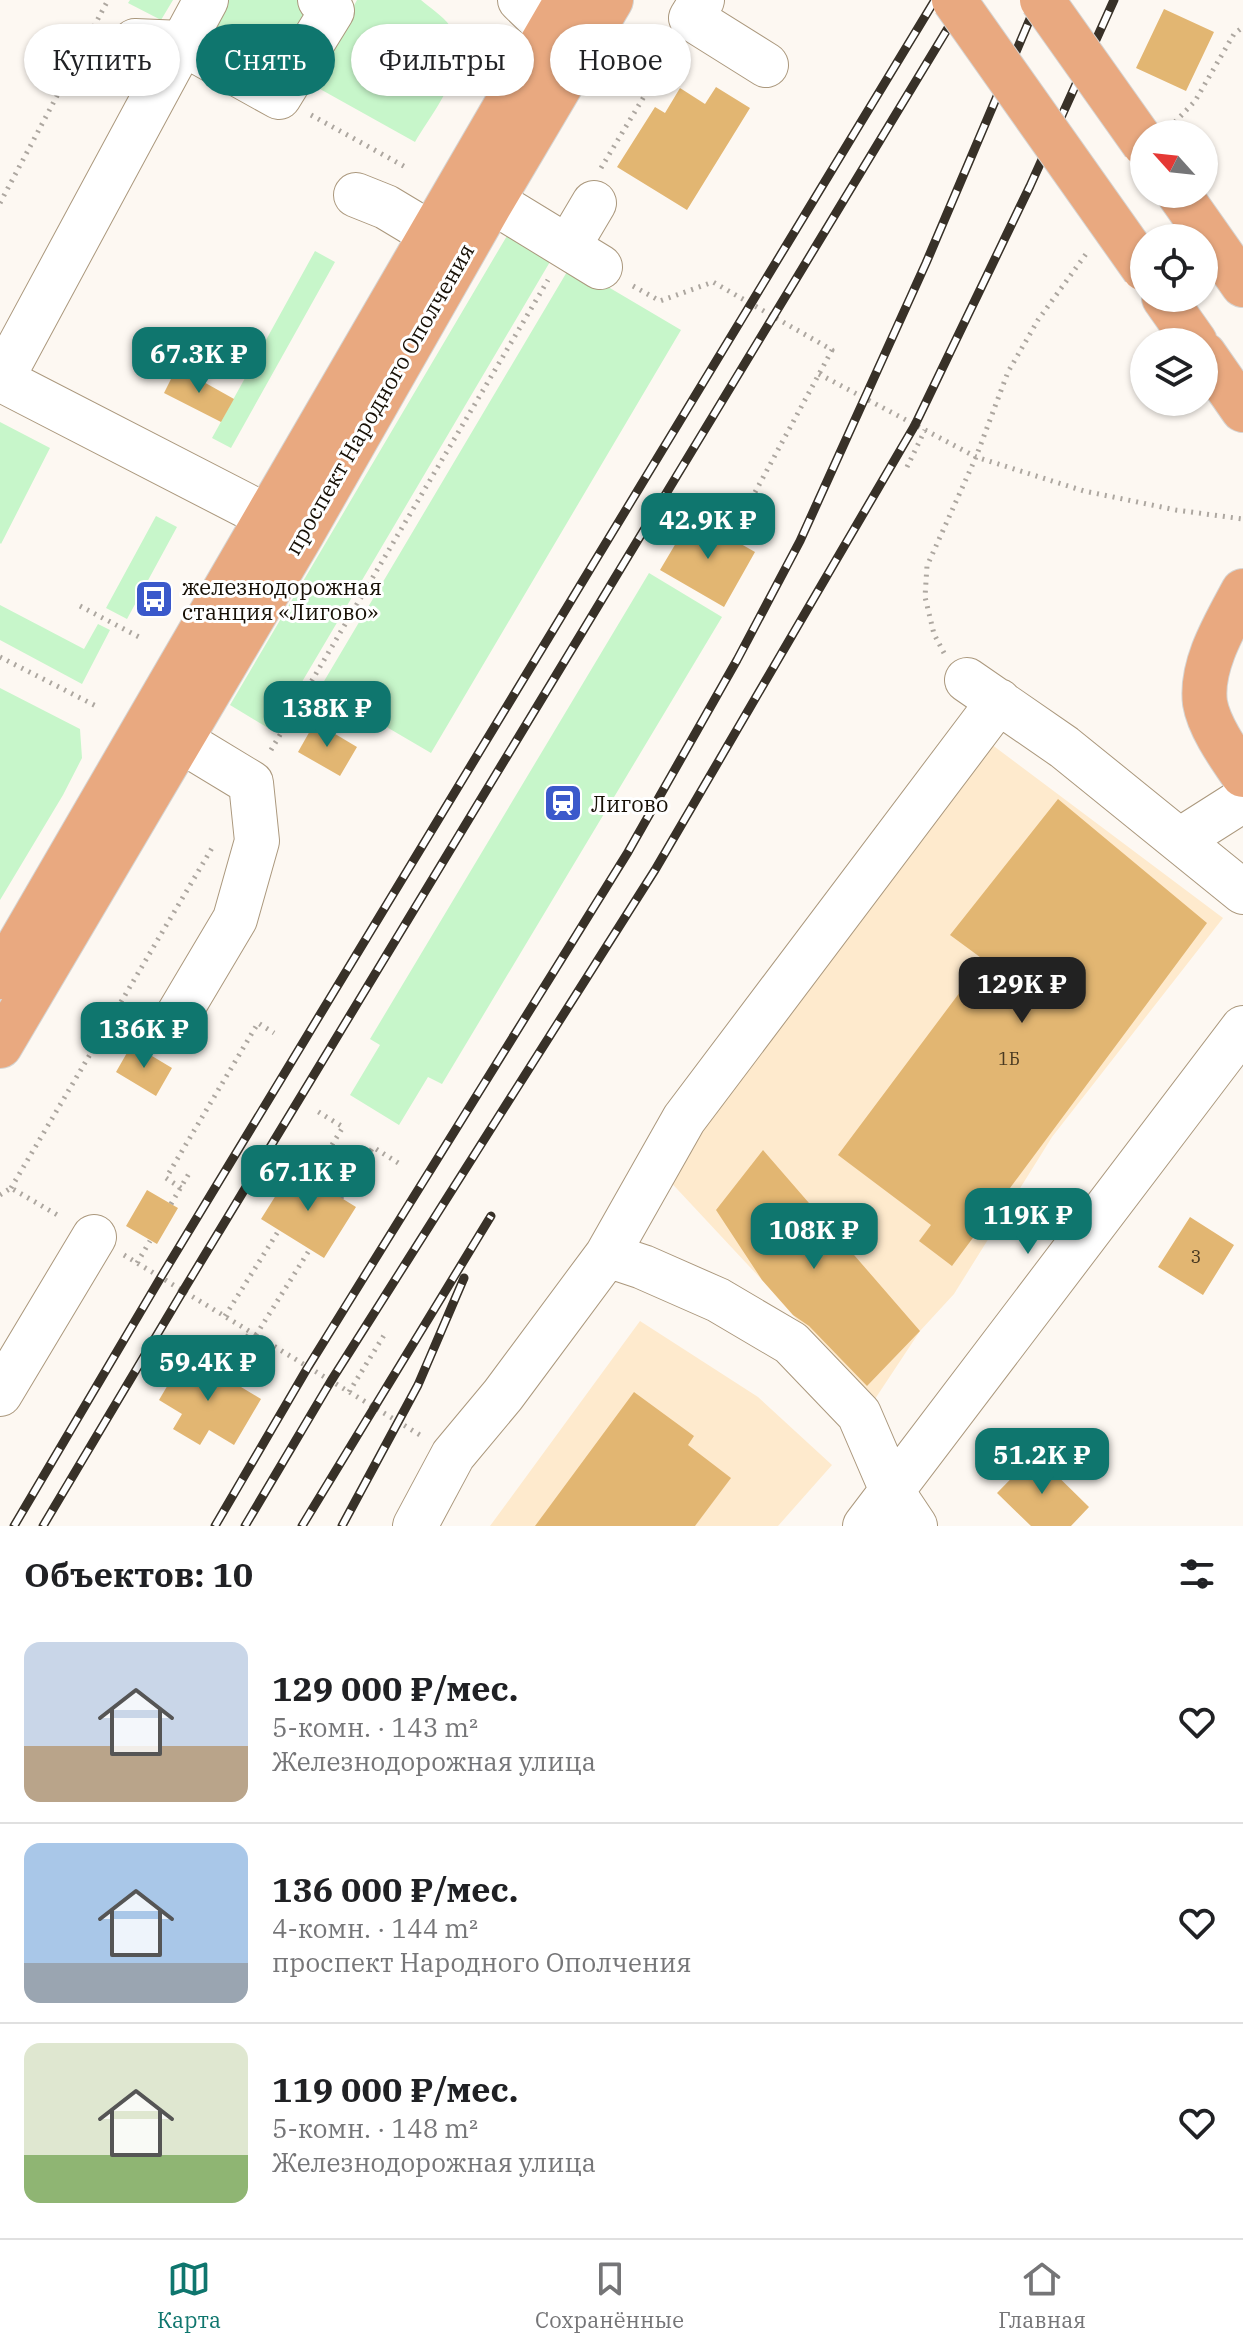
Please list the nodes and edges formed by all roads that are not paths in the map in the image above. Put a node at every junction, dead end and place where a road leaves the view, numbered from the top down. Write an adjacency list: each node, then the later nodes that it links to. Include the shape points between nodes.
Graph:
1 (206, 0): 8 (street)
2 (320, 0): 8 (street, via 332,11 279,97)
3 (611, 0): 7 (main road, проспект Народного Ополчения)
4 (954, 0): 16 (main road, bridge)
5 (1042, 0): 10 (main road, bridge)
6 (696, 9): 9 (street)
7 (554, 21): 12 (main road, проспект Народного Ополчения); 15 (main road, проспект Народного Ополчения)
8 (182, 43): 19 (street)
9 (766, 65)
10 (1147, 120)
11 (356, 195): 15 (street)
12 (492, 201): 13 (street, via 584,257); 23 (main road, проспект Народного Ополчения)
13 (594, 203)
14 (1189, 208): 17 (main road)
15 (431, 234): 21 (main road, проспект Народного Ополчения)
16 (1130, 249)
17 (1243, 285)
18 (1218, 374): 20 (main road)
19 (0, 380): 21 (street)
20 (1243, 410)
21 (266, 516): 28 (main road, проспект Народного Ополчения)
22 (1243, 591): 24 (main road, via 1209,662 1205,703 1223,746)
23 (180, 740): 29 (street, via 251,783 257,841 235,919); 31 (main road, проспект Народного Ополчения)
24 (1243, 775)
25 (1243, 800): 26 (street)
26 (1180, 840): 27 (street); 33 (street, via 983,690 684,1119)
27 (1243, 892)
28 (0, 977)
29 (178, 1015)
30 (1243, 1028): 35 (street)
31 (0, 1046)
32 (94, 1237): 34 (street)
33 (607, 1255): 35 (street, via 718,1300 791,1343 859,1414); 36 (street, via 453,1455)
34 (0, 1394)
35 (904, 1509): 37 (street)
36 (415, 1526)
37 (865, 1526)

